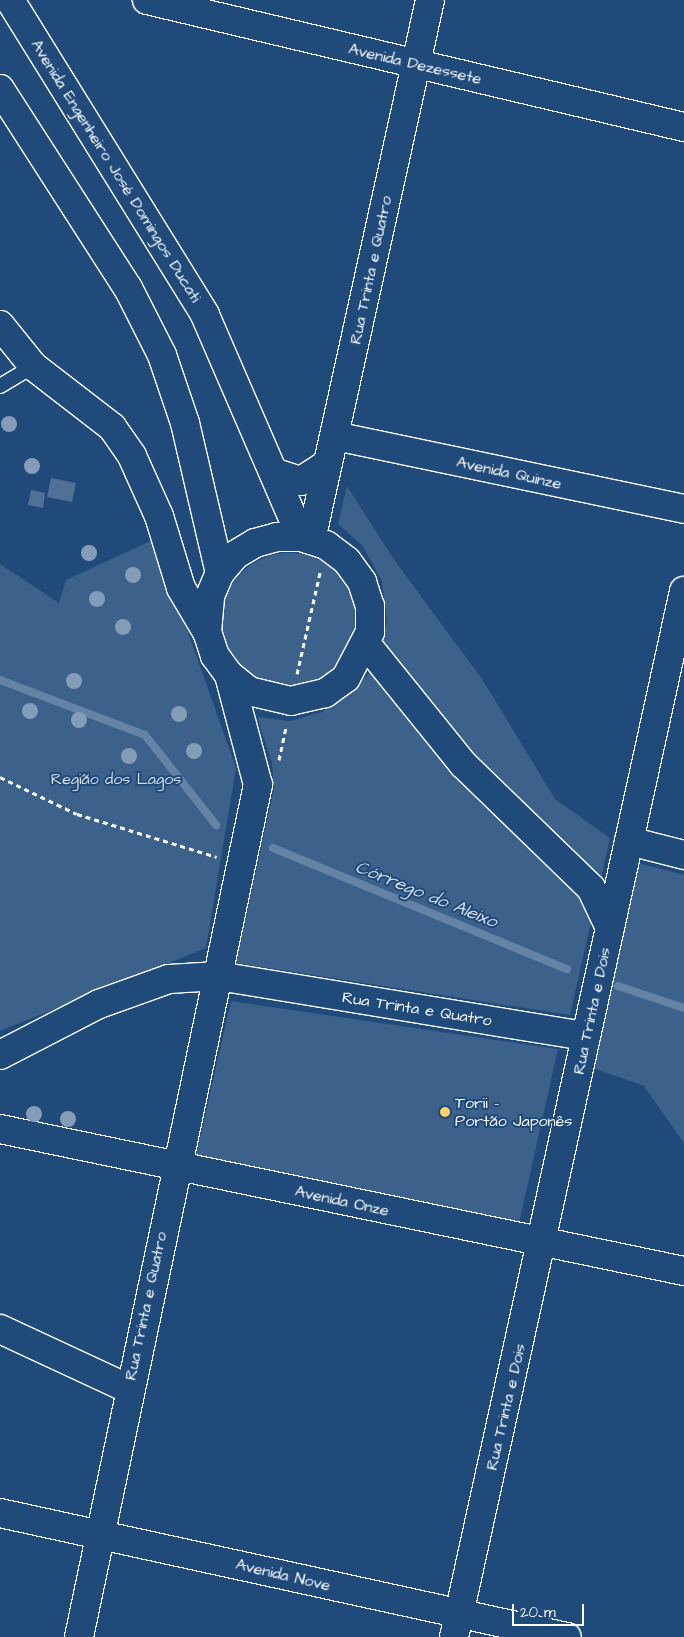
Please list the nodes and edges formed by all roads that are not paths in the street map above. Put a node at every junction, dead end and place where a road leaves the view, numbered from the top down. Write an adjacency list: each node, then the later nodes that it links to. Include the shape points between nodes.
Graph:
1 (10, 0): 12 (street, Avenida Engenheiro José Domingos Ducati, via 206,315)
2 (148, 0): 4 (street, Avenida Dezessete)
3 (430, 0): 4 (street, Rua Trinta e Quatro)
4 (416, 65): 6 (street, Avenida Dezessete); 10 (street, Rua Trinta e Quatro)
5 (0, 89): 15 (street, via 128,288 162,355 185,423)
6 (684, 127)
7 (0, 325): 8 (street)
8 (33, 366): 9 (lane); 17 (street, via 112,427 132,456 159,516 181,588)
9 (0, 386)
10 (335, 436): 11 (street, Rua Trinta e Quatro); 13 (street, Avenida Quinze)
11 (324, 466): 12 (street, via 301,481); 14 (street, Rua Trinta e Quatro)
12 (276, 473): 14 (street, Avenida Engenheiro José Domingos Ducati)
13 (684, 510)
14 (312, 541): 15 (street, via 255,543); 18 (street, via 347,560 362,582 370,606)
15 (220, 573): 17 (street, via 207,608)
16 (684, 591): 20 (street, Rua Trinta e Dois)
17 (207, 632): 19 (street, via 215,656)
18 (367, 646): 19 (street, via 346,678 325,693 291,700 250,691); 22 (street, via 462,764 591,888)
19 (229, 675): 23 (street, Rua Trinta e Quatro, via 258,784)
20 (629, 841): 21 (street); 22 (street, Rua Trinta e Dois)
21 (684, 855)
22 (610, 928): 24 (street, Rua Trinta e Dois)
23 (218, 976): 24 (street, Rua Trinta e Quatro); 25 (street, Rua Trinta e Quatro, via 169,979 108,1001); 27 (street, Rua Trinta e Quatro)
24 (586, 1036): 28 (street, Rua Trinta e Dois)
25 (0, 1055)
26 (0, 1129): 27 (street, Avenida Onze)
27 (175, 1166): 28 (street, Avenida Onze); 31 (street, Rua Trinta e Quatro)
28 (542, 1244): 29 (street, Avenida Onze); 34 (street, Rua Trinta e Dois)
29 (684, 1271)
30 (0, 1329): 31 (street)
31 (129, 1389): 33 (street, Rua Trinta e Quatro)
32 (0, 1513): 33 (street, Avenida Nove)
33 (100, 1534): 34 (street, Avenida Nove); 35 (street, Rua Trinta e Quatro)
34 (457, 1626): 36 (street, Avenida Nove)
35 (79, 1637)
36 (567, 1637)

